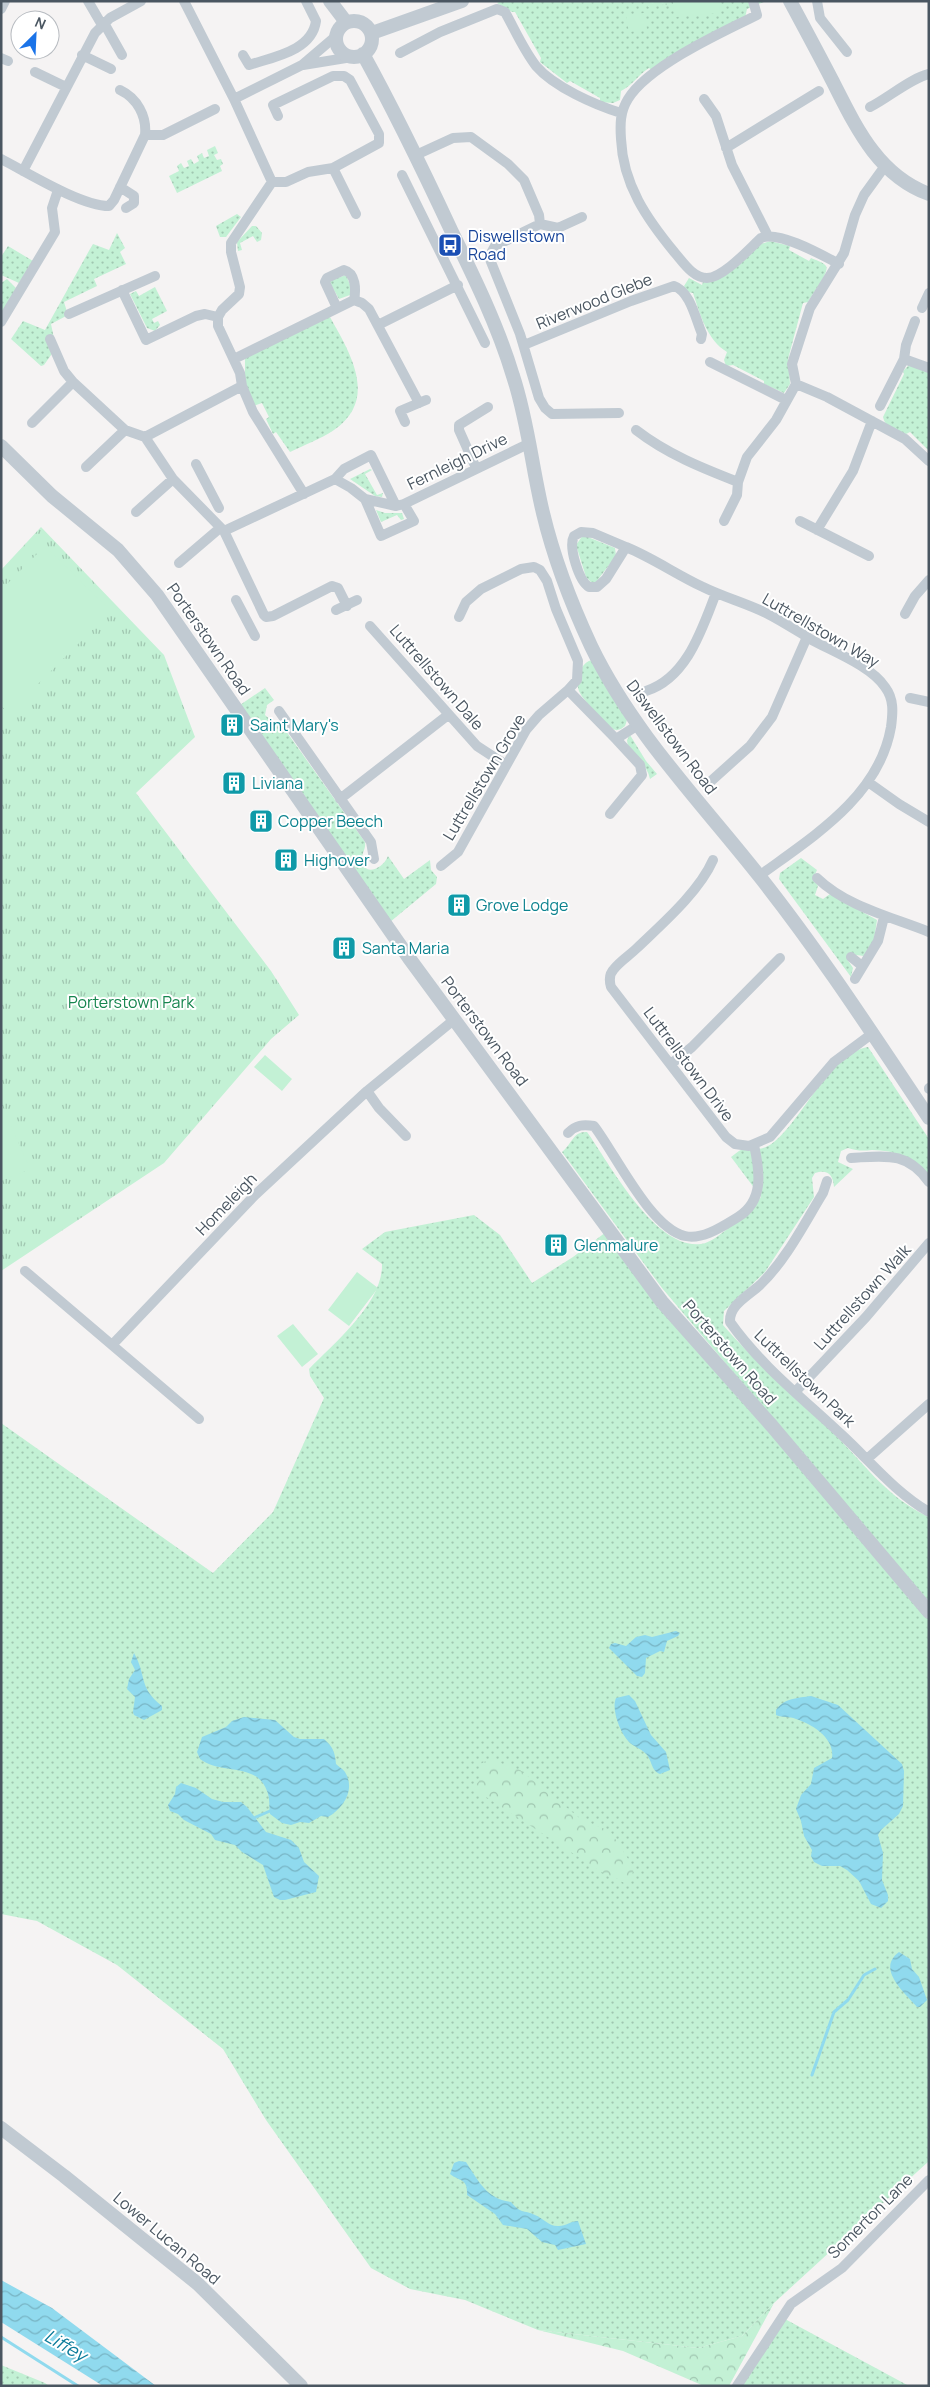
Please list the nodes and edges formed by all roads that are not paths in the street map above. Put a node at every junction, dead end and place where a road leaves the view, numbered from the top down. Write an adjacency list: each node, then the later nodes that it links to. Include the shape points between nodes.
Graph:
1 (6, 1): 11 (street)
2 (142, 1): 13 (street)
3 (184, 1): 29 (street)
4 (306, 1): 19 (street, via 316,21 311,35 303,43 249,65)
5 (330, 1): 12 (street)
6 (462, 1): 14 (street)
7 (753, 1): 33 (street, via 757,15 700,42 647,79 628,98)
8 (790, 1): 39 (street, via 864,141)
9 (817, 1): 16 (street, via 820,18)
10 (84, 2): 13 (street)
11 (1, 9)
12 (346, 22): 14 (street, via 358,21 369,27); 15 (street)
13 (103, 24): 18 (street); 20 (street)
14 (372, 33): 21 (street, via 372,45)
15 (336, 36): 21 (street, via 338,47 346,55); 22 (street)
16 (847, 52)
17 (400, 53): 33 (street, via 440,32 497,9 505,12 537,67 590,102)
18 (82, 55): 23 (street); 26 (street)
19 (243, 55)
20 (122, 56)
21 (358, 56): 22 (street); 37 (street, Diswellstown Road, via 394,110)
22 (302, 65): 29 (street)
23 (111, 69)
24 (35, 72): 26 (street)
25 (929, 74): 31 (street)
26 (66, 87): 41 (street)
27 (120, 90): 35 (street, via 134,98 145,119)
28 (819, 91): 36 (street)
29 (234, 99): 43 (street)
30 (704, 100): 36 (street, via 716,116)
31 (870, 107)
32 (215, 109): 35 (street, via 163,136)
33 (621, 113): 51 (street, via 621,152 632,190 644,213 691,271 703,278 715,276 761,238)
34 (278, 116): 40 (street, via 273,105 333,76 344,76 350,80 379,142)
35 (145, 135): 44 (street)
36 (726, 148): 51 (street)
37 (416, 155): 50 (street, via 453,138 471,137 524,180); 86 (street, Diswellstown Road, via 502,346 521,402)
38 (1, 159): 41 (street)
39 (885, 166): 46 (street); 52 (street, via 858,206)
40 (333, 168): 43 (street, via 304,173 286,182); 48 (street)
41 (23, 171): 45 (street)
42 (402, 175): 54 (street)
43 (272, 182): 61 (street, via 233,240 231,252 239,294)
44 (120, 187): 45 (street, via 109,206 99,206); 47 (street, via 134,196 134,203)
45 (58, 190): 63 (street, via 52,208 55,232)
46 (929, 194)
47 (126, 208)
48 (356, 214)
49 (582, 217): 50 (street, via 558,228)
50 (540, 224): 68 (street, via 495,246 490,257)
51 (768, 236): 52 (street, via 789,240)
52 (839, 264): 74 (street, via 813,302 806,319 792,364)
53 (155, 276): 55 (street)
54 (458, 285): 64 (street); 67 (street)
55 (122, 290): 60 (street); 61 (street, via 146,340 196,316)
56 (929, 293): 59 (street)
57 (354, 300): 58 (street); 58 (street, via 355,285 349,272 344,270 325,282); 64 (street, via 366,306)
58 (337, 308): 69 (street)
59 (922, 308)
60 (69, 314)
61 (218, 317): 69 (street, via 218,326)
62 (916, 320): 70 (street, via 907,341)
63 (1, 322)
64 (378, 325): 82 (street, via 422,402 400,410)
65 (50, 339): 73 (street, via 64,371)
66 (701, 339): 68 (street, Riverwood Glebe, via 702,334 687,298 681,289 674,286)
67 (485, 343)
68 (524, 345): 79 (street, via 539,398 548,412)
69 (234, 359): 75 (street)
70 (904, 360): 72 (street); 77 (street)
71 (710, 362): 76 (street)
72 (929, 368)
73 (73, 382): 81 (street); 83 (street)
74 (796, 384): 76 (street); 80 (street)
75 (242, 386): 85 (street); 95 (street, via 254,412)
76 (786, 400): 94 (street, via 776,420 747,457)
77 (880, 406)
78 (488, 407): 91 (street, via 459,425)
79 (619, 413)
80 (872, 421): 88 (street, via 909,442); 105 (street, via 853,471)
81 (32, 422)
82 (405, 422)
83 (125, 430): 85 (street); 90 (street)
84 (636, 430): 94 (street, via 674,455)
85 (145, 437): 92 (street)
86 (530, 444): 91 (street, Fernleigh Drive); 128 (street, Diswellstown Road, via 543,512 564,583 610,682)
87 (1, 446): 147 (street, Porterstown Road, via 52,496 118,550 157,594)
88 (929, 461)
89 (196, 464): 96 (street)
90 (86, 468)
91 (476, 468): 99 (street, Fernleigh Drive)
92 (173, 479): 98 (street); 101 (street)
93 (334, 479): 95 (street, Fernleigh Drive); 97 (street, Fernleigh Drive); 99 (street, Fernleigh Drive, via 344,469 371,455)
94 (738, 482): 102 (street, via 737,495)
95 (304, 494): 104 (street, Fernleigh Drive)
96 (213, 496): 98 (street); 100 (street)
97 (365, 499): 99 (street, Fernleigh Drive); 99 (street, via 381,536 414,521)
98 (197, 504): 104 (street)
99 (400, 505)
100 (219, 508)
101 (136, 512)
102 (724, 521)
103 (800, 521): 105 (street)
104 (222, 529): 108 (street, Fernleigh Drive); 114 (street)
105 (818, 530): 107 (street)
106 (626, 547): 106 (street, Luttrellstown Way, via 602,583 594,588 586,585 571,548 576,534 593,533); 110 (street, Luttrellstown Way)
107 (869, 556)
108 (179, 563)
109 (927, 584): 116 (street, via 915,596)
110 (716, 593): 121 (street, Luttrellstown Way, via 765,612); 123 (street, via 684,662 658,687)
111 (236, 600): 117 (street)
112 (357, 600): 113 (street)
113 (347, 606): 114 (street, via 338,588 332,586 270,617 264,616); 115 (street)
114 (260, 609): 117 (street)
115 (336, 610)
116 (905, 614)
117 (244, 616): 120 (street)
118 (459, 617): 122 (street, via 466,602 481,589 521,569 534,567 540,570 578,661 579,675)
119 (370, 626): 127 (street, Luttrellstown Dale)
120 (254, 636)
121 (807, 637): 131 (street, via 772,717 750,746); 132 (street, Luttrellstown Way, via 870,673 891,697 892,720 888,740)
122 (568, 690): 129 (street); 130 (street, Luttrellstown Grove, via 532,723)
123 (646, 691)
124 (910, 698): 125 (street)
125 (929, 702)
126 (279, 711): 133 (street)
127 (448, 715): 130 (street, Luttrellstown Dale, via 484,752); 133 (street)
128 (638, 726): 129 (street); 139 (street, Diswellstown Road)
129 (616, 740): 134 (street, via 640,765 642,775)
130 (506, 765): 138 (street, Luttrellstown Grove, via 458,852)
131 (710, 782)
132 (868, 782): 135 (street); 139 (street, Luttrellstown Way, via 830,823)
133 (340, 798): 136 (street, via 370,842)
134 (610, 814)
135 (929, 822)
136 (374, 859)
137 (713, 860): 149 (street, Luttrellstown Drive, via 697,885 614,969 610,977 611,987)
138 (441, 866)
139 (759, 876): 148 (street, Diswellstown Road)
140 (817, 878): 141 (street, via 823,890)
141 (884, 918): 142 (street); 145 (street, via 875,948)
142 (929, 932)
143 (852, 957): 145 (street)
144 (780, 958): 149 (street)
145 (862, 966): 146 (street)
146 (855, 979)
147 (455, 1019): 150 (street, Homeleigh); 166 (street, Porterstown Road, via 662,1302)
148 (873, 1033): 151 (street, Diswellstown Road); 154 (street, via 834,1062 770,1138)
149 (671, 1064): 154 (street, Luttrellstown Drive, via 726,1137 736,1144)
150 (367, 1091): 153 (street); 160 (street, Homeleigh, via 255,1195)
151 (929, 1118)
152 (568, 1133): 154 (street, via 584,1124 594,1126 621,1170 652,1210 670,1229 685,1236 701,1236 720,1228 755,1200 759,1185)
153 (406, 1136)
154 (754, 1145)
155 (851, 1158): 157 (street, via 895,1157 911,1164)
156 (827, 1181): 161 (street, Luttrellstown Park, via 823,1193 778,1263 730,1314 735,1330)
157 (929, 1182)
158 (929, 1243): 161 (street, Luttrellstown Walk, via 866,1317)
159 (25, 1271): 160 (street)
160 (112, 1344): 163 (street)
161 (796, 1391): 164 (street, Luttrellstown Park)
162 (929, 1404): 164 (street)
163 (199, 1419)
164 (867, 1459): 165 (street, Luttrellstown Park, via 907,1498)
165 (929, 1512)
166 (929, 1612)
167 (1, 2128): 169 (street, Lower Lucan Road, via 198,2284)
168 (929, 2180): 170 (street, Somerton Lane, via 842,2268 791,2304)
169 (301, 2386)
170 (737, 2386)

